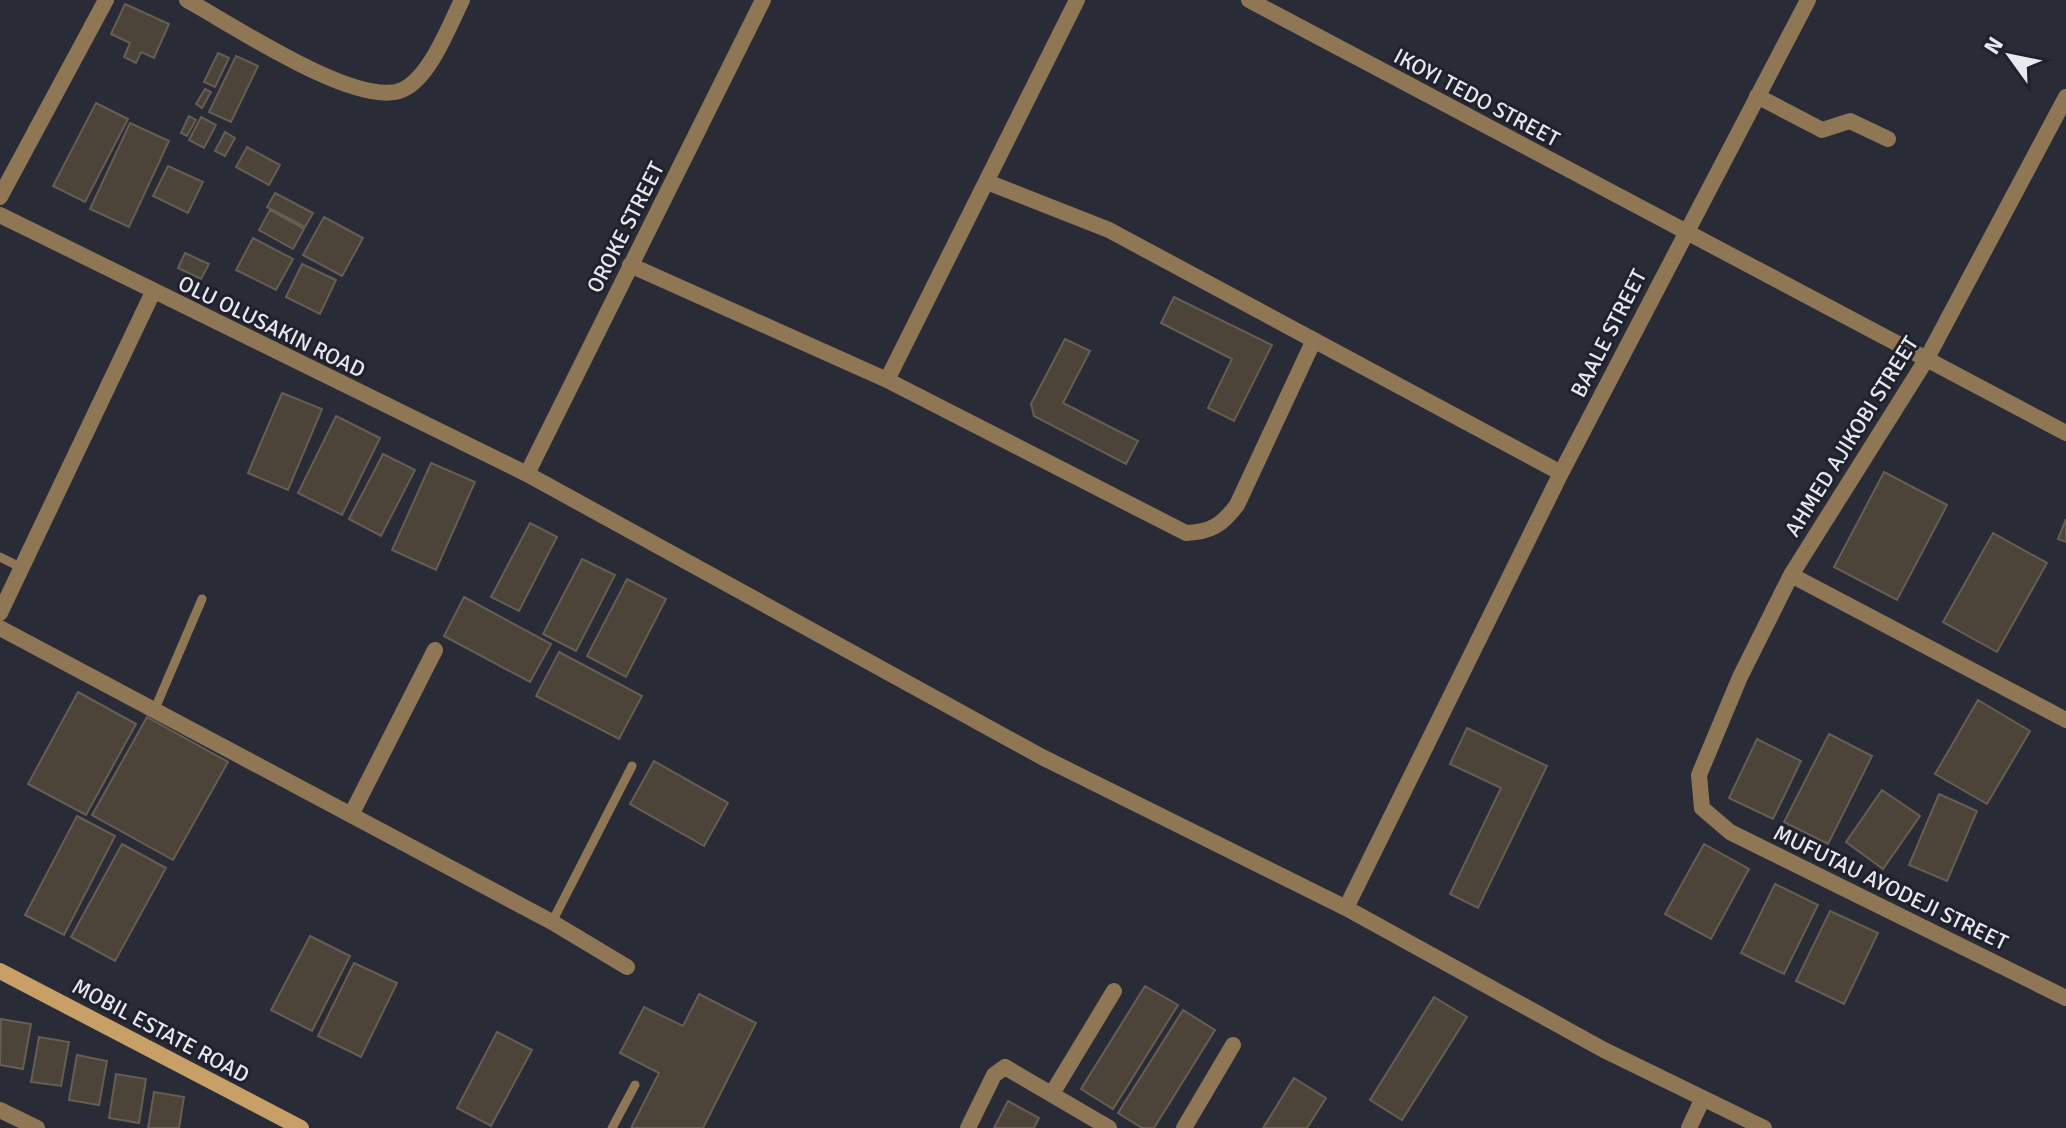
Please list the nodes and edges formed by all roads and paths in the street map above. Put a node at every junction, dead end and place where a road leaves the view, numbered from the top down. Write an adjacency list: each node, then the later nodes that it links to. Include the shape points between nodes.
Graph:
1 (106, 0): 13 (street)
2 (187, 0): 3 (street, via 345,87 376,95 403,90 431,62)
3 (462, 0)
4 (763, 0): 16 (street, OROKE STREET)
5 (1077, 0): 12 (street)
6 (1249, 0): 15 (street, IKOYI TEDO STREET)
7 (1808, 0): 8 (street, BAALE STREET)
8 (1757, 96): 11 (street, via 1822,130 1850,121); 15 (street, BAALE STREET)
9 (2066, 97): 10 (street, AHMED AJIKOBI STREET)
10 (2060, 127): 19 (street, AHMED AJIKOBI STREET)
11 (1888, 139)
12 (987, 182): 18 (street, via 1109,230); 20 (street)
13 (0, 197)
14 (0, 215): 17 (street, OLU OLUSAKIN ROAD)
15 (1684, 232): 19 (street, IKOYI TEDO STREET); 22 (street, BAALE STREET)
16 (630, 265): 20 (street); 23 (street, OROKE STREET)
17 (153, 292): 23 (street, OLU OLUSAKIN ROAD); 25 (street)
18 (1314, 340): 20 (street, via 1237,505 1212,530 1201,532 1186,533); 22 (street)
19 (1926, 360): 21 (street, IKOYI TEDO STREET); 26 (street, AHMED AJIKOBI STREET)
20 (887, 380)
21 (2066, 433)
22 (1561, 473): 36 (street, BAALE STREET)
23 (527, 474): 36 (street, OLU OLUSAKIN ROAD, via 1028,750)
24 (0, 557): 25 (lane)
25 (22, 568): 28 (street)
26 (1791, 575): 32 (street); 34 (street, AHMED AJIKOBI STREET, via 1699,775)
27 (202, 599): 31 (lane)
28 (0, 613)
29 (0, 628): 31 (street)
30 (435, 650): 35 (street)
31 (154, 711): 35 (street)
32 (2066, 720)
33 (632, 766): 37 (lane)
34 (1702, 808): 41 (street, MUFUTAU AYODEJI STREET, via 1730,832)
35 (351, 815): 37 (street)
36 (1346, 908): 45 (street, OLU OLUSAKIN ROAD, via 1604,1050)
37 (552, 922): 38 (street)
38 (627, 967)
39 (0, 971): 47 (main road, MOBIL ESTATE ROAD)
40 (1114, 991): 44 (street)
41 (2066, 998)
42 (1233, 1045): 53 (street)
43 (635, 1085): 50 (lane)
44 (1053, 1092): 51 (street, via 1005,1067 994,1075); 52 (street)
45 (1703, 1098): 54 (street); 55 (street, OLU OLUSAKIN ROAD)
46 (0, 1110): 48 (street)
47 (272, 1122): 49 (main road, MOBIL ESTATE ROAD)
48 (37, 1128)
49 (301, 1128)
50 (612, 1128)
51 (968, 1128)
52 (1109, 1128)
53 (1184, 1128)
54 (1689, 1128)
55 (1764, 1128)

